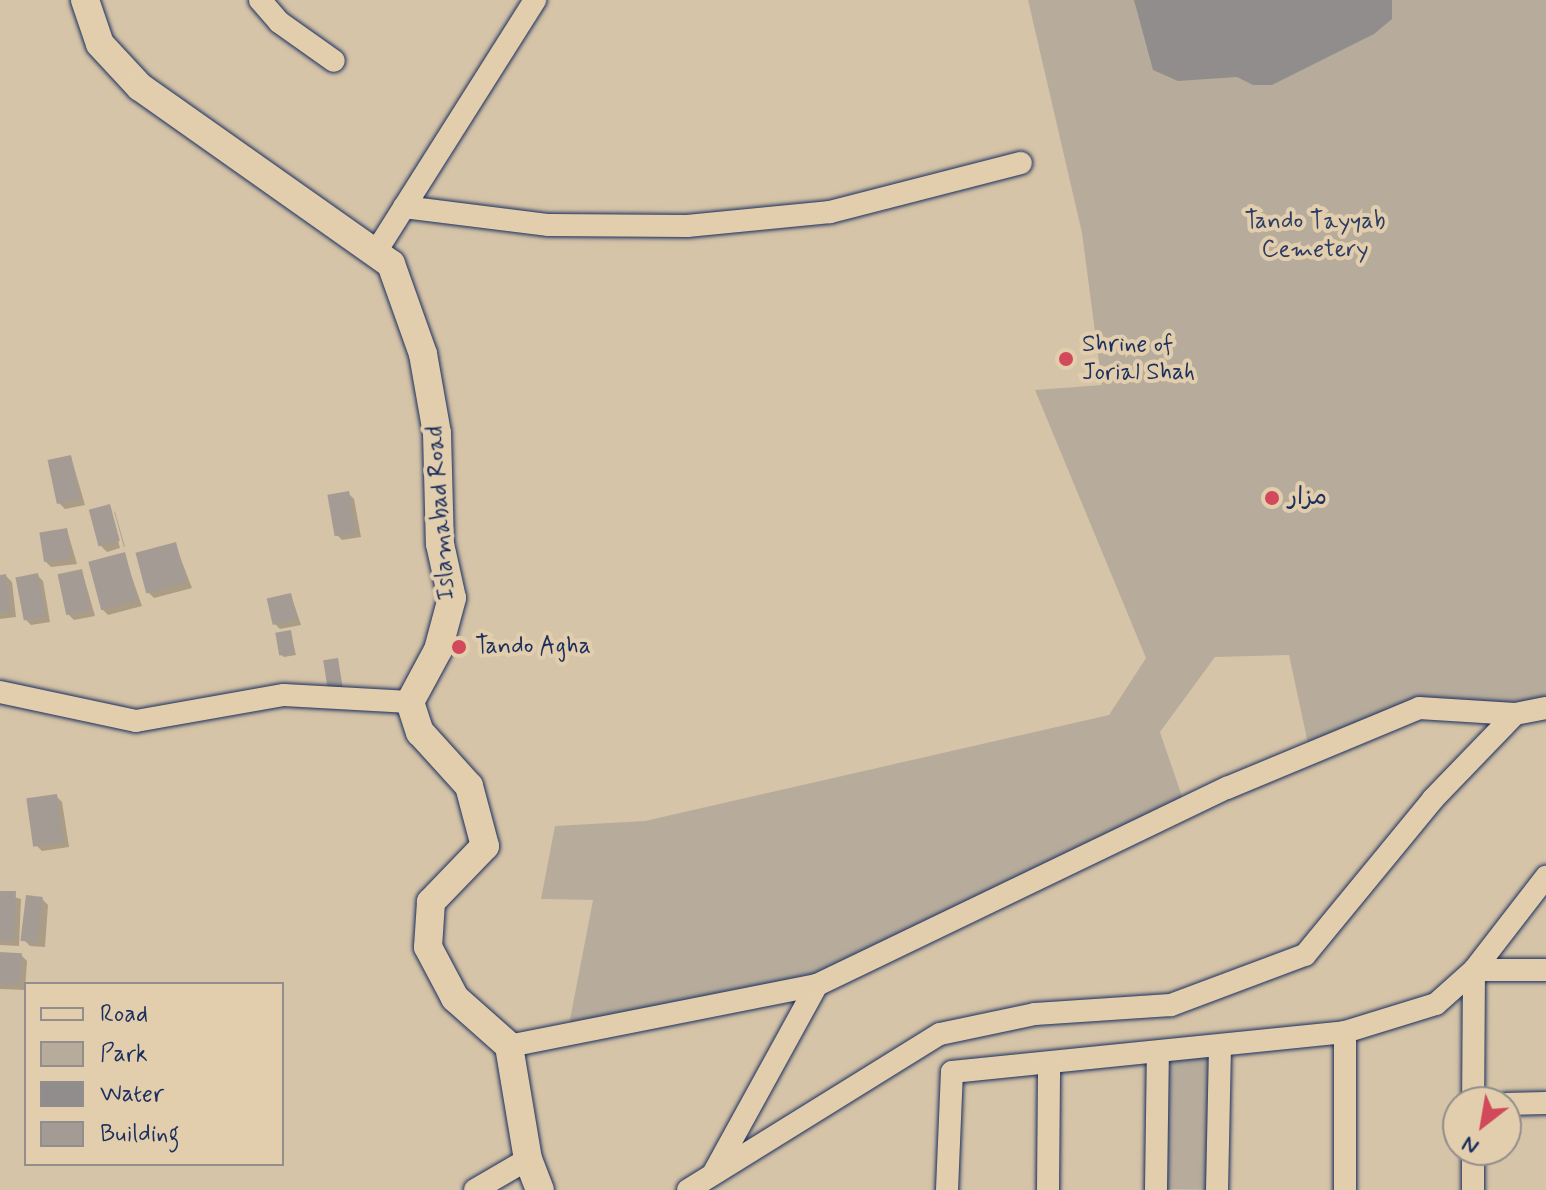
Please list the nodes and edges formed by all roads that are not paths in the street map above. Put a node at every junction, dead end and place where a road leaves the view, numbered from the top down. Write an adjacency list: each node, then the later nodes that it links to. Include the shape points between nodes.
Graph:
1 (85, 0): 7 (street, Islamabad Road, via 100,44 140,87)
2 (260, 0): 4 (street, via 279,22)
3 (535, 0): 6 (street)
4 (334, 61)
5 (1021, 163): 6 (street, via 830,212 687,226 549,225)
6 (404, 207): 7 (street)
7 (377, 250): 9 (street, Islamabad Road, via 391,264 423,354 437,433 440,544 452,598 438,650)
8 (0, 692): 9 (street, via 136,721 284,695)
9 (410, 702): 17 (street, via 420,732 469,786 485,846 431,902 428,947 455,998)
10 (1546, 708): 11 (street)
11 (1515, 714): 15 (street, via 1419,708 1227,788); 26 (street, via 1433,799 1305,955 1171,1005 1035,1014 940,1034)
12 (1546, 877): 13 (street)
13 (1474, 970): 14 (street); 16 (street, via 1436,1004); 21 (street)
14 (1546, 970)
15 (817, 985): 17 (street); 26 (street)
16 (1345, 1032): 18 (street); 34 (street)
17 (509, 1046): 24 (street)
18 (1220, 1046): 19 (street); 33 (street)
19 (1158, 1052): 20 (street); 32 (street)
20 (1049, 1063): 30 (street, via 952,1072); 31 (street)
21 (1473, 1086)
22 (1546, 1103): 23 (street)
23 (1522, 1104)
24 (528, 1159): 27 (street); 28 (street)
25 (1473, 1166): 35 (street)
26 (711, 1177): 29 (street)
27 (475, 1190)
28 (540, 1190)
29 (688, 1190)
30 (947, 1190)
31 (1048, 1190)
32 (1156, 1190)
33 (1217, 1190)
34 (1345, 1190)
35 (1473, 1190)

